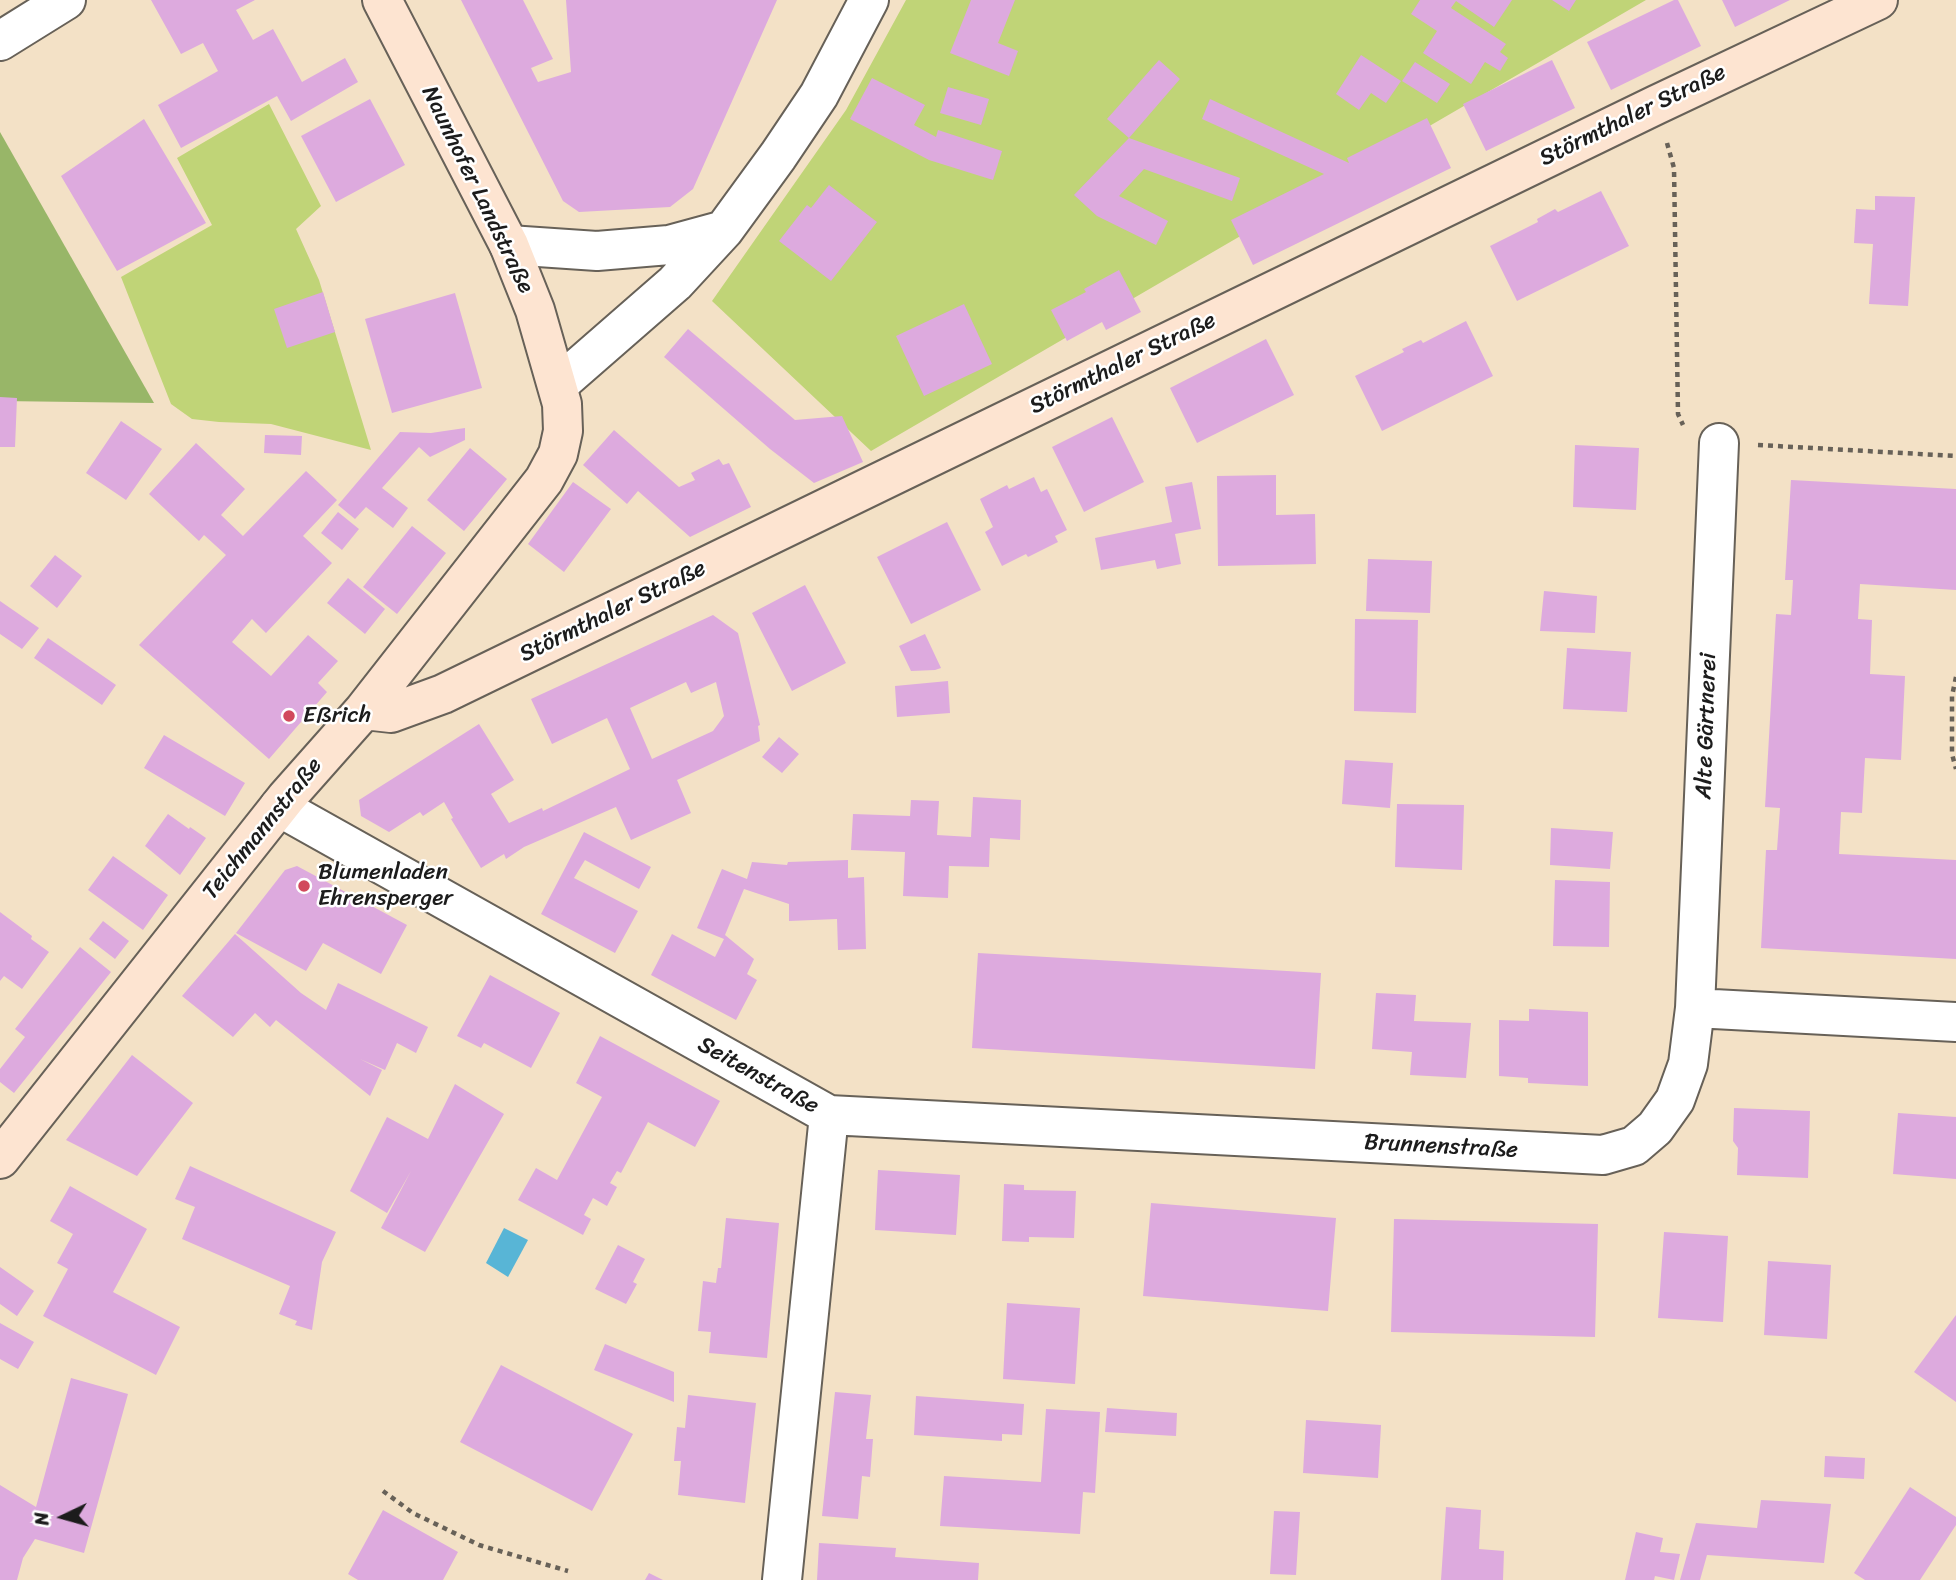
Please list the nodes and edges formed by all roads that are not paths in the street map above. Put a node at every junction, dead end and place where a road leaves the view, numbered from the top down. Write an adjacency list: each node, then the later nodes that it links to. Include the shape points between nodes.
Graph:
1 (66, 0): 5 (street)
2 (382, 0): 7 (street, Naunhofer Landstraße)
3 (869, 0): 6 (street, via 819,94)
4 (1878, 0): 10 (street, Störmthaler Straße, via 443,694 391,713)
5 (0, 41)
6 (724, 230): 7 (street, via 669,245 597,251); 8 (street, via 675,284)
7 (509, 245): 8 (street, Naunhofer Landstraße)
8 (558, 385): 10 (street, Teichmannstraße, via 563,430 558,454 544,480)
9 (1719, 443): 12 (street, Alte Gärtnerei)
10 (364, 710): 11 (street, Teichmannstraße)
11 (279, 807): 14 (street, Seitenstraße); 15 (street, Teichmannstraße)
12 (1695, 1008): 13 (street); 14 (street, Brunnenstraße, via 1688,1064 1675,1100 1655,1128 1634,1146 1603,1156)
13 (1956, 1022)
14 (829, 1115): 16 (street, Seitenstraße)
15 (0, 1159)
16 (782, 1580)

